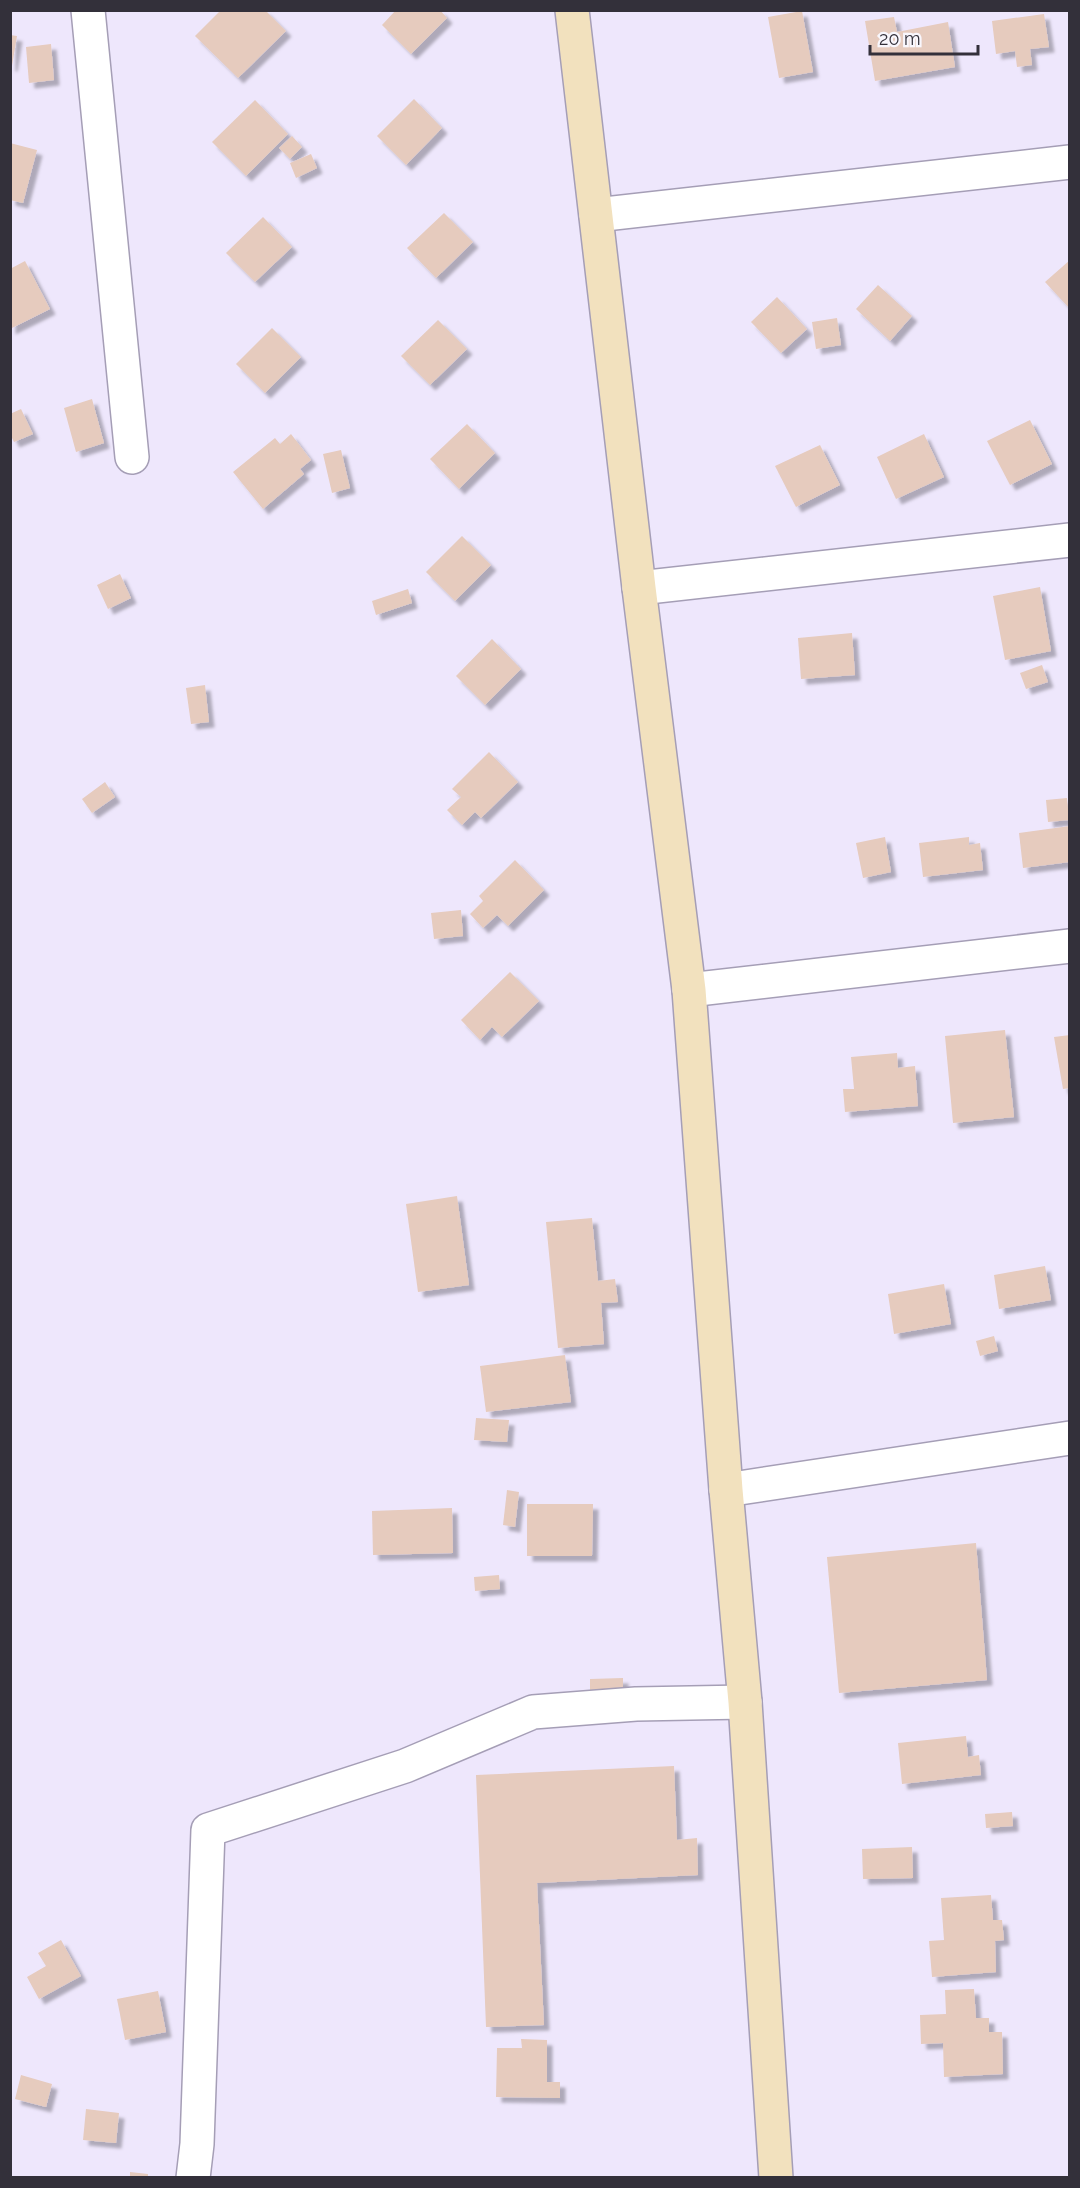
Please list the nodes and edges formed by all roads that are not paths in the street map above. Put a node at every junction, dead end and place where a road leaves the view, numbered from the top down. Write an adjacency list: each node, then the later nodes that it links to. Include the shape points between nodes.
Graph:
1 (88, 10): 5 (street)
2 (572, 10): 4 (main road)
3 (1070, 162): 4 (street)
4 (596, 215): 7 (main road)
5 (132, 457)
6 (1070, 540): 7 (street)
7 (639, 588): 9 (main road)
8 (1070, 946): 9 (street)
9 (689, 990): 11 (main road)
10 (1070, 1438): 11 (street)
11 (726, 1490): 12 (main road)
12 (745, 1702): 13 (street, via 636,1704 533,1712 405,1766 208,1830); 14 (main road)
13 (193, 2178)
14 (776, 2178)

